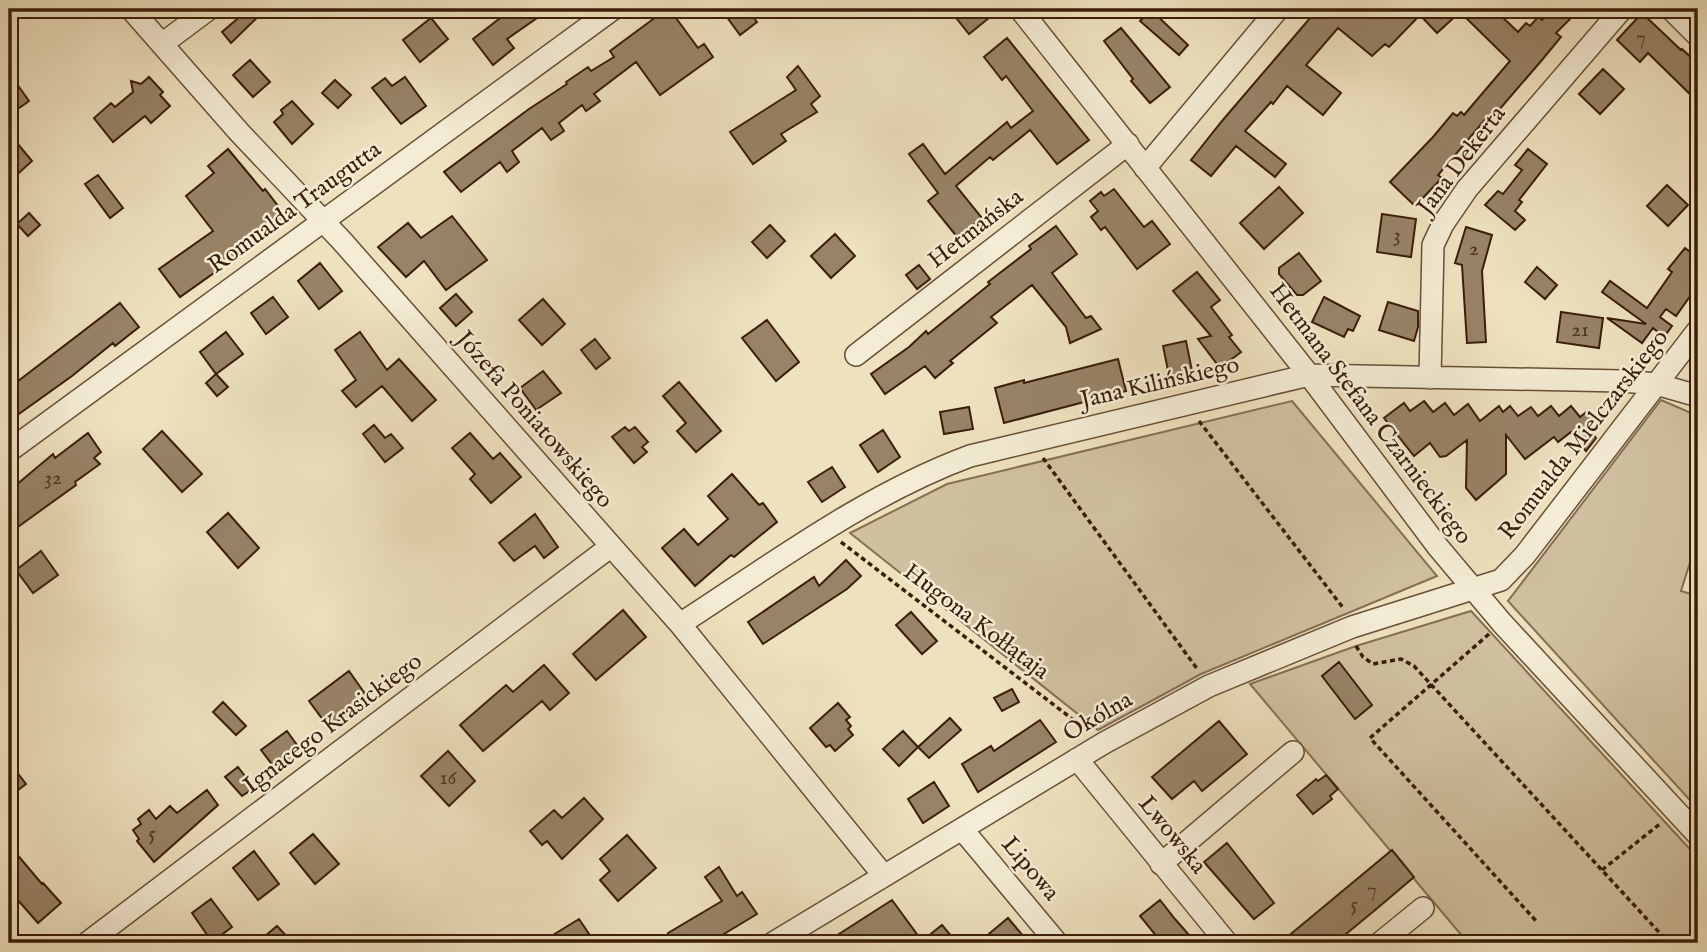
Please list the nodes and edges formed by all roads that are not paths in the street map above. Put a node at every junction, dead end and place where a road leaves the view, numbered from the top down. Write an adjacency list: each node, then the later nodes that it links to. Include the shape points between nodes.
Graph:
1 (131, 9): 9 (street, Józefa Poniatowskiego)
2 (209, 9): 9 (street)
3 (613, 9): 12 (street, Romualda Traugutta)
4 (1020, 9): 10 (street, Hetmana Stefana Czarnieckiego)
5 (1278, 9): 11 (street)
6 (1622, 9): 16 (street, Jana Dekerta, via 1467,189 1443,224 1433,245)
7 (1671, 9): 8 (street)
8 (1698, 36)
9 (162, 44): 12 (street, Józefa Poniatowskiego)
10 (1128, 144): 11 (street, Hetmana Stefana Czarnieckiego); 14 (street, Hetmańska)
11 (1145, 167): 15 (street, Hetmana Stefana Czarnieckiego)
12 (322, 221): 19 (street, Romualda Traugutta); 20 (street, Józefa Poniatowskiego)
13 (1698, 330): 17 (street, Romualda Mielczarskiego)
14 (856, 355)
15 (1309, 375): 16 (street, Jana Kilińskiego); 21 (street, Hetmana Stefana Czarnieckiego); 22 (street, Jana Kilińskiego, via 970,456 927,472 826,530)
16 (1430, 378): 17 (street, Jana Kilińskiego)
17 (1656, 384): 18 (street, Jana Kilińskiego); 21 (street, Romualda Mielczarskiego, via 1516,567 1501,580)
18 (1698, 396)
19 (9, 451)
20 (610, 547): 22 (street, Józefa Poniatowskiego); 30 (street, Ignacego Krasickiego)
21 (1474, 590): 24 (street, Okólna, via 1352,627 1209,685); 26 (street, Hetmana Stefana Czarnieckiego)
22 (680, 624): 28 (street, Józefa Poniatowskiego)
23 (1293, 752): 27 (street)
24 (1077, 759): 25 (street, Okólna); 27 (street, Lwowska)
25 (962, 829): 28 (street, Okólna); 32 (street, Lipowa)
26 (1698, 835)
27 (1161, 864): 33 (street, Lwowska)
28 (884, 876): 31 (street, Okólna)
29 (1423, 908): 34 (street)
30 (87, 943)
31 (774, 943)
32 (1058, 943)
33 (1227, 943)
34 (1380, 943)

